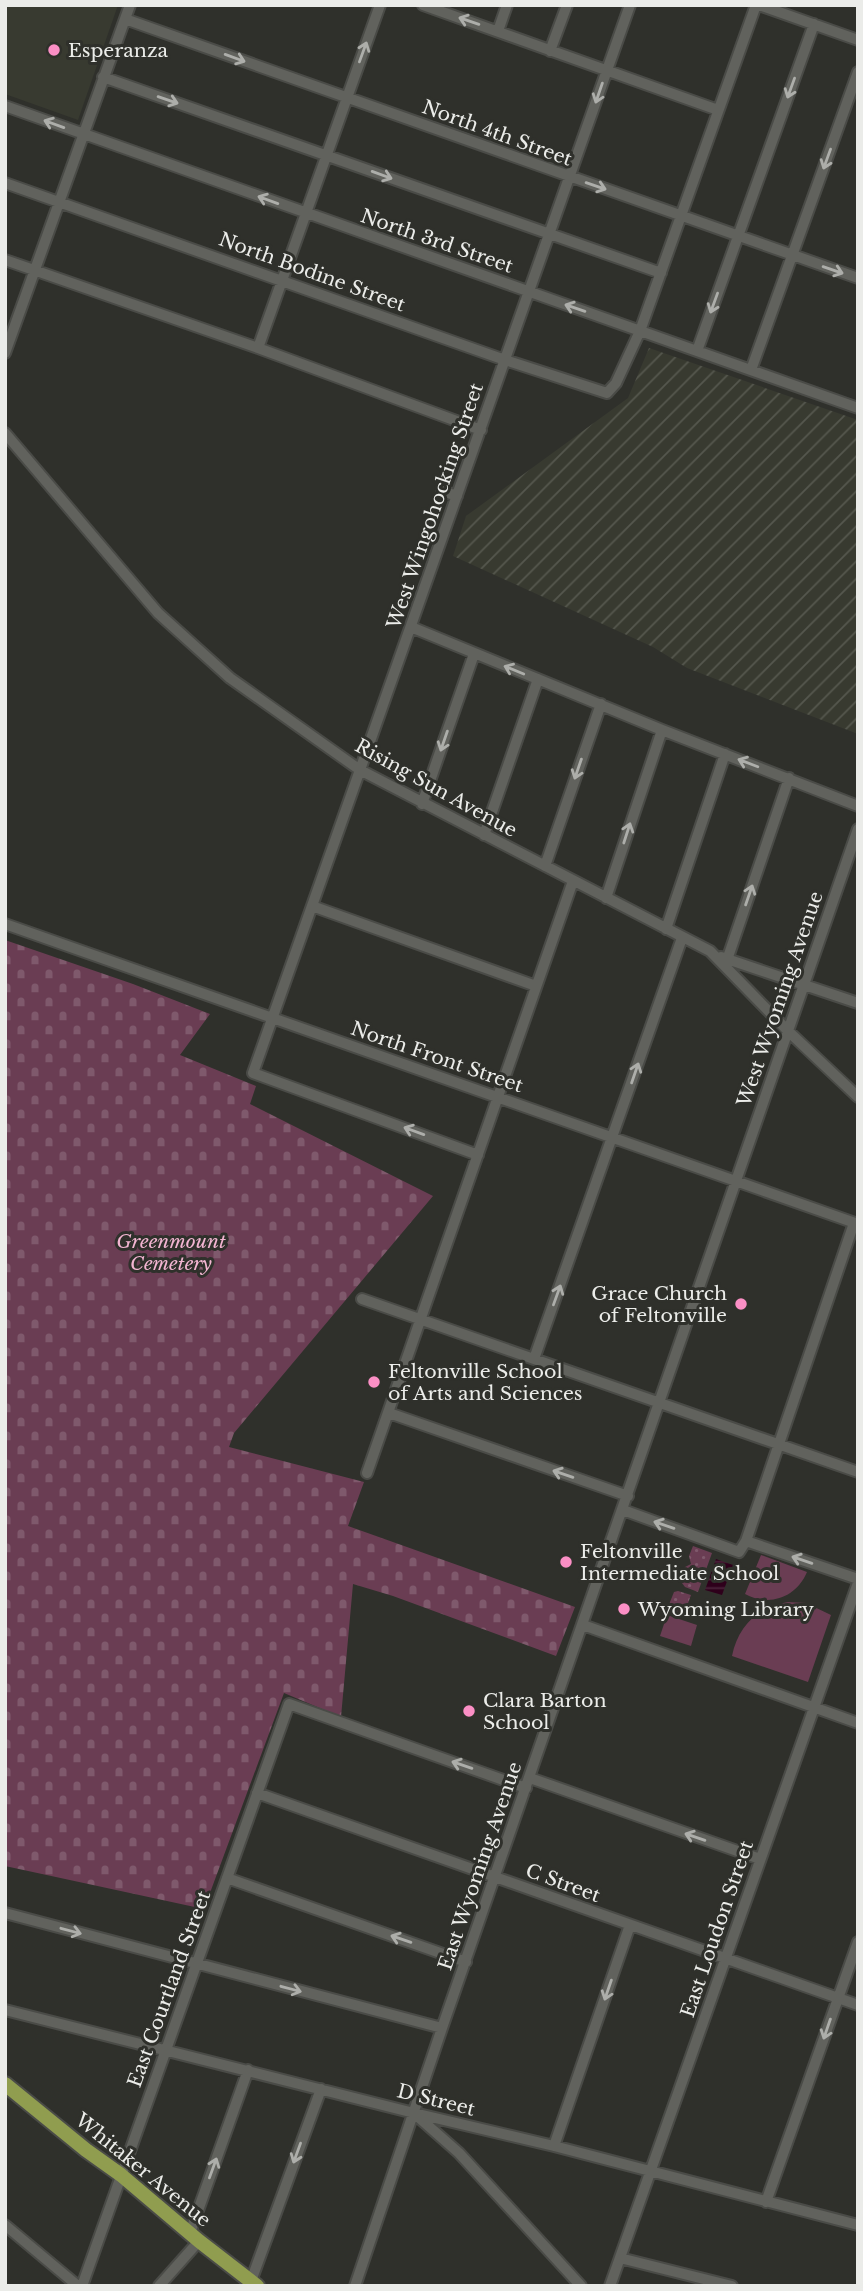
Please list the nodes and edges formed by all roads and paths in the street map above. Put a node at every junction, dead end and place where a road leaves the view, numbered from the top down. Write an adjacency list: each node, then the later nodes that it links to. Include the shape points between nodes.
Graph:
1 (130, 5): 9 (street)
2 (380, 5): 17 (street, one-way to 2)
3 (423, 5): 8 (street)
4 (507, 5): 11 (street)
5 (567, 5): 13 (street)
6 (630, 5): 14 (street, West Wingohocking Street)
7 (758, 5): 10 (street); 19 (street)
8 (446, 9): 11 (street, one-way to 8)
9 (125, 19): 16 (street); 17 (street, North 4th Street, one-way to 17)
10 (814, 24): 12 (street); 28 (street, one-way to 28)
11 (498, 32): 13 (street)
12 (858, 40)
13 (550, 51): 14 (street)
14 (607, 71): 19 (street); 22 (street, West Wingohocking Street, one-way to 22)
15 (858, 72): 29 (street, one-way to 29)
16 (103, 77): 20 (street); 21 (street, one-way to 21)
17 (347, 98): 21 (street); 22 (street, North 4th Street)
18 (5, 106): 20 (street, North 3rd Street, one-way to 18)
19 (718, 110): 26 (street)
20 (84, 134): 24 (street); 25 (street, North 3rd Street, one-way to 20)
21 (326, 155): 25 (street); 27 (street, one-way to 27)
22 (569, 177): 26 (street, North 4th Street, one-way to 26); 27 (street, West Wingohocking Street)
23 (5, 183): 24 (street, North Bodine Street)
24 (58, 202): 31 (street); 34 (street, North Bodine Street)
25 (306, 213): 34 (street); 35 (street, North 3rd Street)
26 (681, 216): 28 (street, North 4th Street); 32 (street)
27 (549, 235): 32 (street); 35 (street, West Wingohocking Street)
28 (738, 237): 29 (street, North 4th Street); 38 (street, one-way to 38)
29 (793, 256): 33 (street, North 4th Street, one-way to 33); 41 (street)
30 (5, 260): 31 (street)
31 (35, 271): 37 (street); 39 (street)
32 (661, 273): 36 (street)
33 (858, 278)
34 (282, 280): 37 (street); 40 (street, North Bodine Street)
35 (529, 292): 36 (street, North 3rd Street, one-way to 35); 40 (street, West Wingohocking Street)
36 (639, 331): 38 (street, North 3rd Street); 40 (street, North Bodine Street, via 608,392)
37 (258, 348): 43 (street)
38 (697, 351): 41 (street, North 3rd Street)
39 (5, 353)
40 (505, 360): 43 (street, West Wingohocking Street)
41 (751, 370): 42 (street, North 3rd Street)
42 (858, 408)
43 (481, 429): 46 (street, West Wingohocking Street)
44 (6, 434): 53 (street, Rising Sun Avenue, via 158,613 230,678)
45 (442, 491): 46 (street)
46 (457, 496): 47 (street, West Wingohocking Street)
47 (411, 627): 48 (street); 53 (street, West Wingohocking Street)
48 (474, 653): 49 (street, one-way to 48); 55 (street, one-way to 55)
49 (538, 679): 50 (street); 58 (street)
50 (601, 704): 51 (street); 59 (street, one-way to 59)
51 (662, 730): 52 (street); 61 (street, one-way to 51)
52 (725, 754): 54 (street, one-way to 52); 64 (street)
53 (360, 770): 55 (street, Rising Sun Avenue); 62 (street, West Wingohocking Street)
54 (789, 778): 56 (street); 67 (street, one-way to 54)
55 (422, 804): 58 (street, Rising Sun Avenue)
56 (858, 806)
57 (858, 829): 68 (street, West Wyoming Avenue)
58 (484, 835): 59 (street, Rising Sun Avenue)
59 (545, 866): 60 (street, Rising Sun Avenue)
60 (573, 881): 61 (street, Rising Sun Avenue); 69 (street)
61 (606, 898): 64 (street, Rising Sun Avenue)
62 (312, 906): 69 (street); 71 (street, West Wingohocking Street)
63 (5, 924): 71 (street, North Front Street)
64 (666, 929): 65 (street, Rising Sun Avenue)
65 (682, 937): 66 (street, Rising Sun Avenue); 75 (street, one-way to 65)
66 (710, 951): 67 (street); 72 (street, Rising Sun Avenue)
67 (727, 960): 68 (street)
68 (804, 985): 70 (street); 72 (street, West Wyoming Avenue)
69 (536, 986): 73 (street)
70 (858, 1003)
71 (273, 1018): 73 (street, North Front Street); 76 (street, West Wingohocking Street, one-way to 71, via 253,1073)
72 (788, 1031): 74 (street, Rising Sun Avenue); 77 (street, West Wyoming Avenue)
73 (498, 1097): 75 (street, North Front Street); 76 (street)
74 (858, 1097)
75 (613, 1138): 77 (street, North Front Street); 81 (street, one-way to 75)
76 (478, 1155): 80 (street)
77 (736, 1181): 78 (street, North Front Street); 82 (street, East Wyoming Avenue)
78 (856, 1223): 84 (street)
79 (362, 1299): 80 (street)
80 (421, 1320): 81 (street); 83 (street)
81 (534, 1359): 82 (street)
82 (660, 1402): 84 (street); 87 (street, East Wyoming Avenue)
83 (389, 1413): 86 (street); 87 (street, one-way to 83)
84 (779, 1445): 85 (street); 89 (street)
85 (858, 1472)
86 (367, 1473)
87 (628, 1496): 88 (street, East Wyoming Avenue)
88 (622, 1510): 89 (street, one-way to 88, via 739,1552); 91 (street, East Wyoming Avenue)
89 (746, 1541): 90 (street, one-way to 89)
90 (858, 1581): 92 (street, East Loudon Street)
91 (583, 1625): 92 (street); 94 (street, East Wyoming Avenue)
92 (814, 1709): 93 (street); 96 (street, East Loudon Street)
93 (858, 1723)
94 (528, 1783): 95 (street, East Courtland Street, one-way to 95, via 289,1704); 96 (street, one-way to 94); 97 (street, East Wyoming Avenue)
95 (257, 1793): 97 (street, C Street); 98 (street, East Courtland Street)
96 (760, 1859): 102 (street, East Loudon Street)
97 (495, 1877): 100 (street, C Street); 103 (street, East Wyoming Avenue)
98 (227, 1878): 103 (street, one-way to 98); 104 (street, East Courtland Street)
99 (5, 1913): 104 (street, one-way to 104)
100 (630, 1925): 102 (street, C Street); 114 (street, one-way to 114)
101 (858, 1942): 105 (street)
102 (726, 1959): 105 (street, C Street); 115 (street, East Loudon Street)
103 (466, 1962): 108 (street, East Wyoming Avenue)
104 (197, 1964): 108 (street, one-way to 108); 109 (street, East Courtland Street)
105 (838, 1998): 106 (street, C Street); 117 (street, one-way to 117)
106 (858, 2005)
107 (5, 2010): 109 (street, D Street)
108 (442, 2028): 113 (street, East Wyoming Avenue)
109 (166, 2050): 110 (street, D Street); 116 (street, East Courtland Street)
110 (248, 2070): 112 (street, D Street); 120 (street, one-way to 110)
111 (5, 2084): 116 (main road, Whitaker Avenue)
112 (321, 2089): 113 (street, D Street); 122 (street, one-way to 122)
113 (414, 2113): 114 (street, D Street); 125 (street, East Wyoming Avenue); 126 (street, via 459,2153)
114 (554, 2146): 115 (street, D Street)
115 (650, 2172): 117 (street, D Street); 121 (street, East Loudon Street)
116 (121, 2175): 120 (main road, Whitaker Avenue); 123 (street, East Courtland Street)
117 (766, 2202): 119 (street, D Street)
118 (5, 2225): 123 (street)
119 (858, 2225)
120 (194, 2237): 122 (main road, Whitaker Avenue); 124 (street)
121 (620, 2258): 127 (street, East Loudon Street); 128 (street)
122 (254, 2283)
123 (80, 2286)
124 (159, 2286)
125 (355, 2286)
126 (581, 2286)
127 (610, 2286)
128 (732, 2286)

